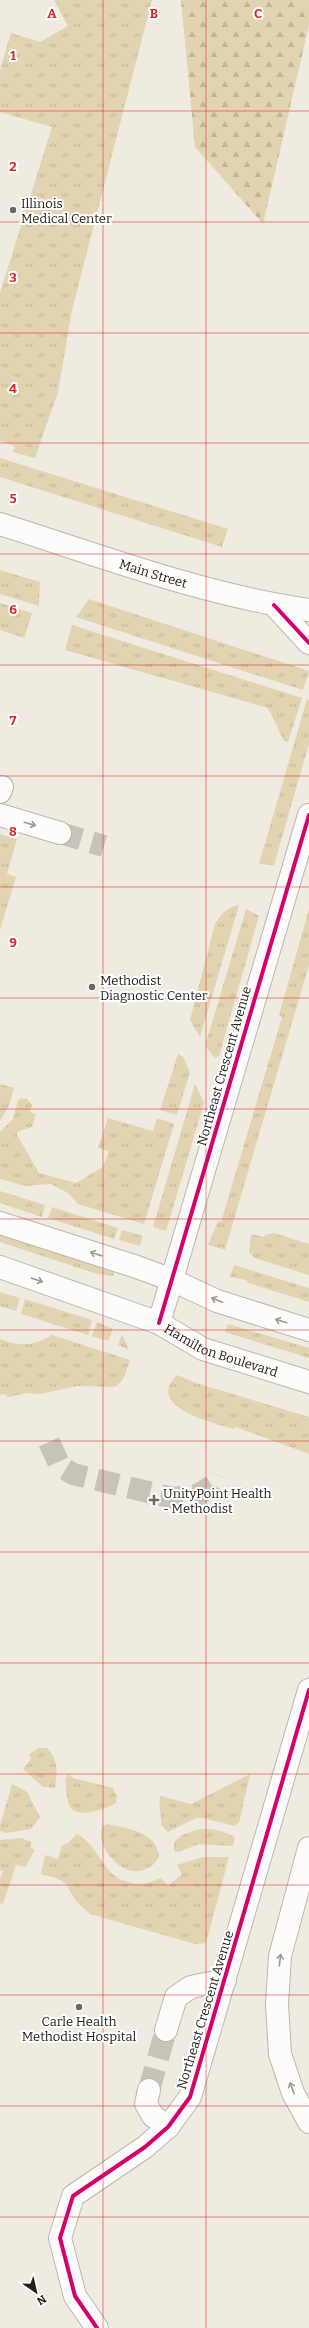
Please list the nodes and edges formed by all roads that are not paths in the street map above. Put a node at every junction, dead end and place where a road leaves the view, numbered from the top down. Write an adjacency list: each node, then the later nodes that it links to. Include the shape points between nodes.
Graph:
1 (0, 524): 2 (street, Main Street, via 200,586)
2 (274, 605): 3 (street, Main Street); 4 (street)
3 (309, 610)
4 (309, 643)
5 (0, 815): 7 (street, one-way to 7)
6 (309, 815): 10 (street, Northeast Crescent Avenue)
7 (60, 833)
8 (0, 1223): 10 (street, one-way to 8)
9 (0, 1267): 11 (street, Hamilton Boulevard, one-way to 11)
10 (172, 1280): 11 (street, Northeast Crescent Avenue); 12 (street, one-way to 10, via 217,1301)
11 (159, 1323): 13 (street, Hamilton Boulevard, via 203,1349)
12 (309, 1330)
13 (309, 1382)
14 (309, 1690): 16 (street, Northeast Crescent Avenue)
15 (309, 1848): 19 (street, one-way to 15, via 293,2093 280,2054 277,2004 280,1956)
16 (225, 1980): 17 (street, via 191,1987 176,1997); 20 (street, Northeast Crescent Avenue, via 190,2097)
17 (166, 2030)
18 (149, 2090): 20 (street, via 146,2104 153,2116)
19 (309, 2122)
20 (168, 2127): 21 (street, Northeast Crescent Avenue, via 145,2147 72,2196 60,2238 76,2296)
21 (97, 2328)

